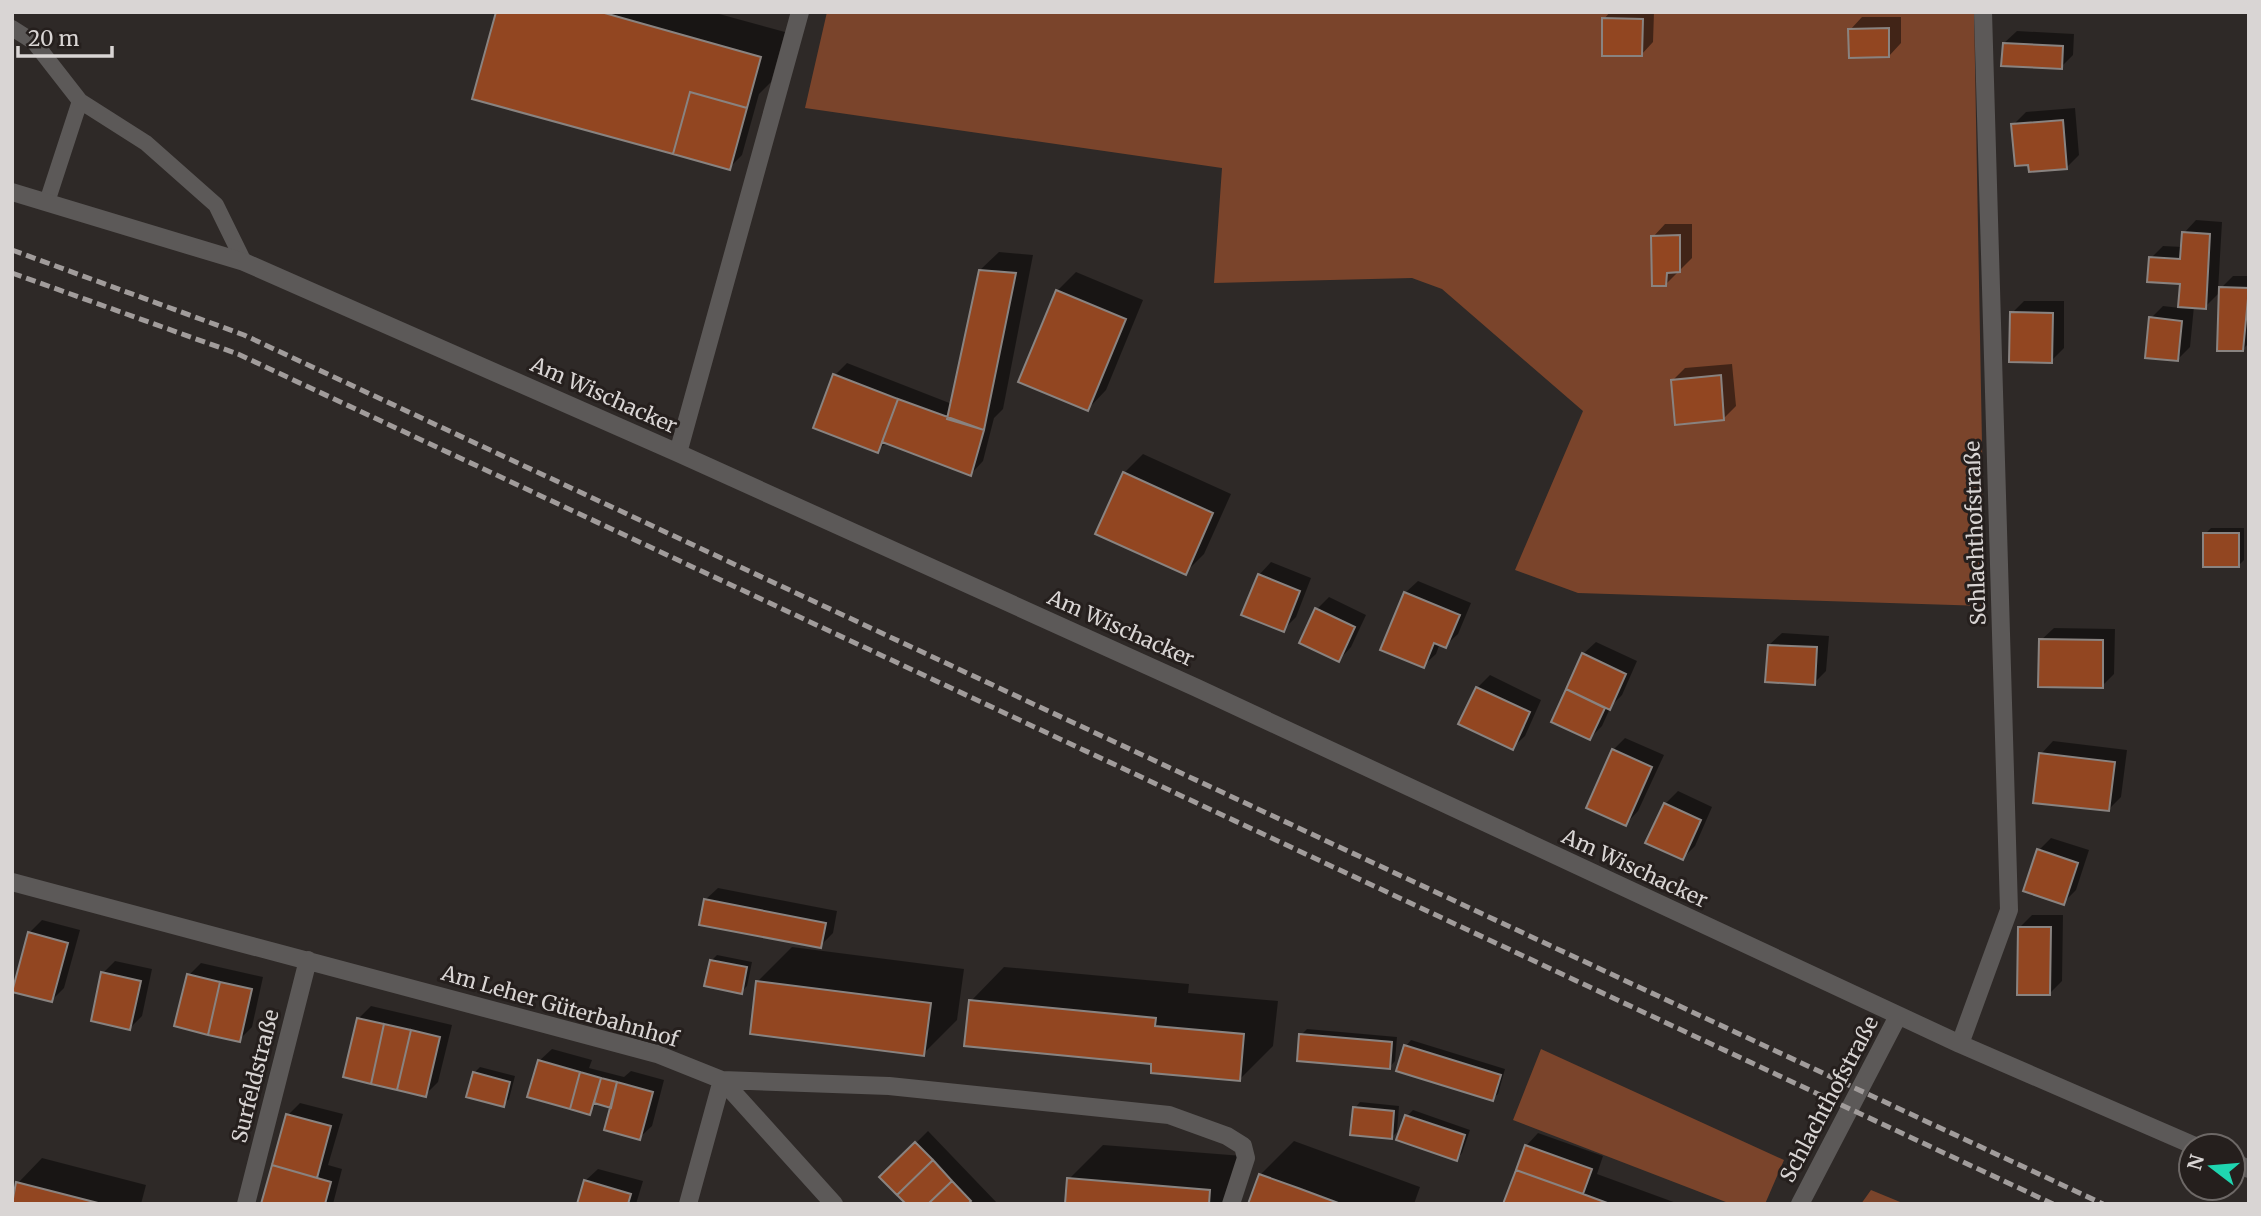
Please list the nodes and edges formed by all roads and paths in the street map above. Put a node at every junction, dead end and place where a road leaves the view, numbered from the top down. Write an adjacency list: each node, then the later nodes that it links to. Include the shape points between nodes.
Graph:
1 (800, 12): 8 (street)
2 (1983, 12): 12 (street, Schlachthofstraße, via 2009,910)
3 (12, 28): 4 (lane, via 34,42)
4 (80, 101): 6 (lane); 7 (lane, via 146,143 216,205)
5 (12, 192): 6 (street, Am Wischacker)
6 (47, 202): 7 (street, Am Wischacker)
7 (244, 262): 8 (street, Am Wischacker)
8 (678, 453): 11 (street, Am Wischacker, via 1198,688)
9 (12, 882): 10 (street, Am Leher Güterbahnhof)
10 (308, 960): 13 (street, Am Leher Güterbahnhof, via 657,1054); 15 (street, Surfeldstraße)
11 (1898, 1016): 12 (street, Am Wischacker); 19 (street, Schlachthofstraße)
12 (1960, 1044): 14 (street, Am Wischacker)
13 (722, 1080): 16 (street); 17 (street); 18 (street, Am Leher Güterbahnhof, via 889,1086 1169,1115 1243,1146 1245,1158)
14 (2177, 1138)
15 (246, 1204)
16 (688, 1204)
17 (834, 1204)
18 (1231, 1204)
19 (1800, 1204)

